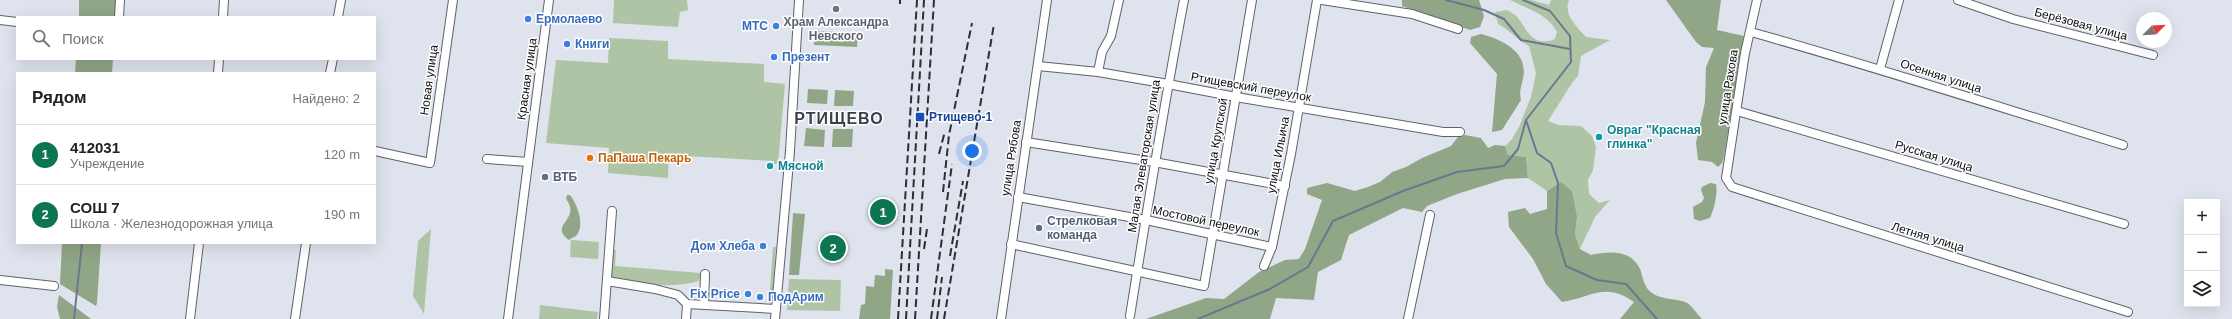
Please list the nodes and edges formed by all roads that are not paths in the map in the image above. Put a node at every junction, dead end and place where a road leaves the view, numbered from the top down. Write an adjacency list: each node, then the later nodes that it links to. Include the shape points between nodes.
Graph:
1 (120, 0): 16 (street)
2 (224, 0): 17 (street)
3 (341, 0): 18 (street)
4 (453, 0): 38 (street, Новая улица, via 430,163)
5 (549, 0): 40 (street, Красная улица)
6 (799, 0): 63 (street, via 790,155)
7 (1048, 0): 26 (street, улица Рябова)
8 (1119, 0): 30 (street, via 1111,36 1102,52)
9 (1184, 0): 31 (street, Малая Элеваторская улица)
10 (1252, 0): 32 (street, улица Крупской)
11 (1317, 0): 33 (street, улица Ильича)
12 (1322, 0): 21 (street, via 1412,14)
13 (1757, 0): 22 (street, улица Рахова)
14 (1899, 0): 27 (street)
15 (1958, 0): 23 (street, Берёзовая улица, via 2013,19)
16 (119, 16)
17 (223, 16)
18 (338, 16)
19 (0, 20): 20 (street)
20 (16, 22)
21 (1458, 29)
22 (1751, 32): 27 (street, Осенняя улица); 34 (street, улица Рахова, via 1745,52)
23 (2153, 55)
24 (219, 60): 28 (street)
25 (333, 60): 29 (street)
26 (1038, 66): 30 (street, Ртищевский переулок); 36 (street, улица Рябова)
27 (1880, 69): 37 (street, Осенняя улица)
28 (218, 72)
29 (330, 72)
30 (1098, 72): 31 (street, Ртищевский переулок)
31 (1168, 84): 32 (street, Ртищевский переулок); 41 (street, Малая Элеваторская улица)
32 (1236, 97): 33 (street, Ртищевский переулок); 42 (street, улица Крупской)
33 (1299, 108): 35 (street, Ртищевский переулок, via 1443,132); 44 (street, улица Ильича)
34 (1737, 111): 43 (street, улица Рахова); 49 (street, Русская улица)
35 (1460, 132)
36 (1026, 142): 41 (street); 45 (street, улица Рябова)
37 (2123, 145)
38 (376, 151)
39 (487, 159): 40 (street)
40 (528, 162): 68 (street, Красная улица)
41 (1154, 162): 42 (street); 48 (street, Малая Элеваторская улица)
42 (1222, 175): 44 (street); 50 (street, улица Крупской)
43 (1726, 178): 64 (street, Летняя улица, via 1732,187)
44 (1285, 186): 54 (street, улица Ильича)
45 (1018, 197): 48 (street, Мостовой переулок); 53 (street, улица Рябова)
46 (612, 211): 59 (street)
47 (1430, 216): 73 (street)
48 (1146, 220): 50 (street, Мостовой переулок); 56 (street, Малая Элеваторская улица)
49 (2124, 224)
50 (1212, 235): 54 (street, Мостовой переулок); 56 (street, улица Крупской, via 1204,286)
51 (199, 244): 66 (street)
52 (306, 244): 67 (street)
53 (1011, 244): 56 (street); 72 (street, улица Рябова)
54 (1272, 247): 55 (street, улица Ильича)
55 (1264, 266)
56 (1137, 271): 65 (street, Малая Элеваторская улица)
57 (705, 274): 62 (street)
58 (0, 280): 60 (street)
59 (607, 280): 61 (street, via 655,288 678,295); 69 (street)
60 (54, 286)
61 (687, 304): 62 (street); 70 (street)
62 (704, 304): 63 (street)
63 (776, 309): 71 (street)
64 (2128, 312)
65 (1130, 316)
66 (190, 319)
67 (295, 319)
68 (508, 319)
69 (604, 319)
70 (686, 319)
71 (775, 319)
72 (1001, 319)
73 (1408, 319)

